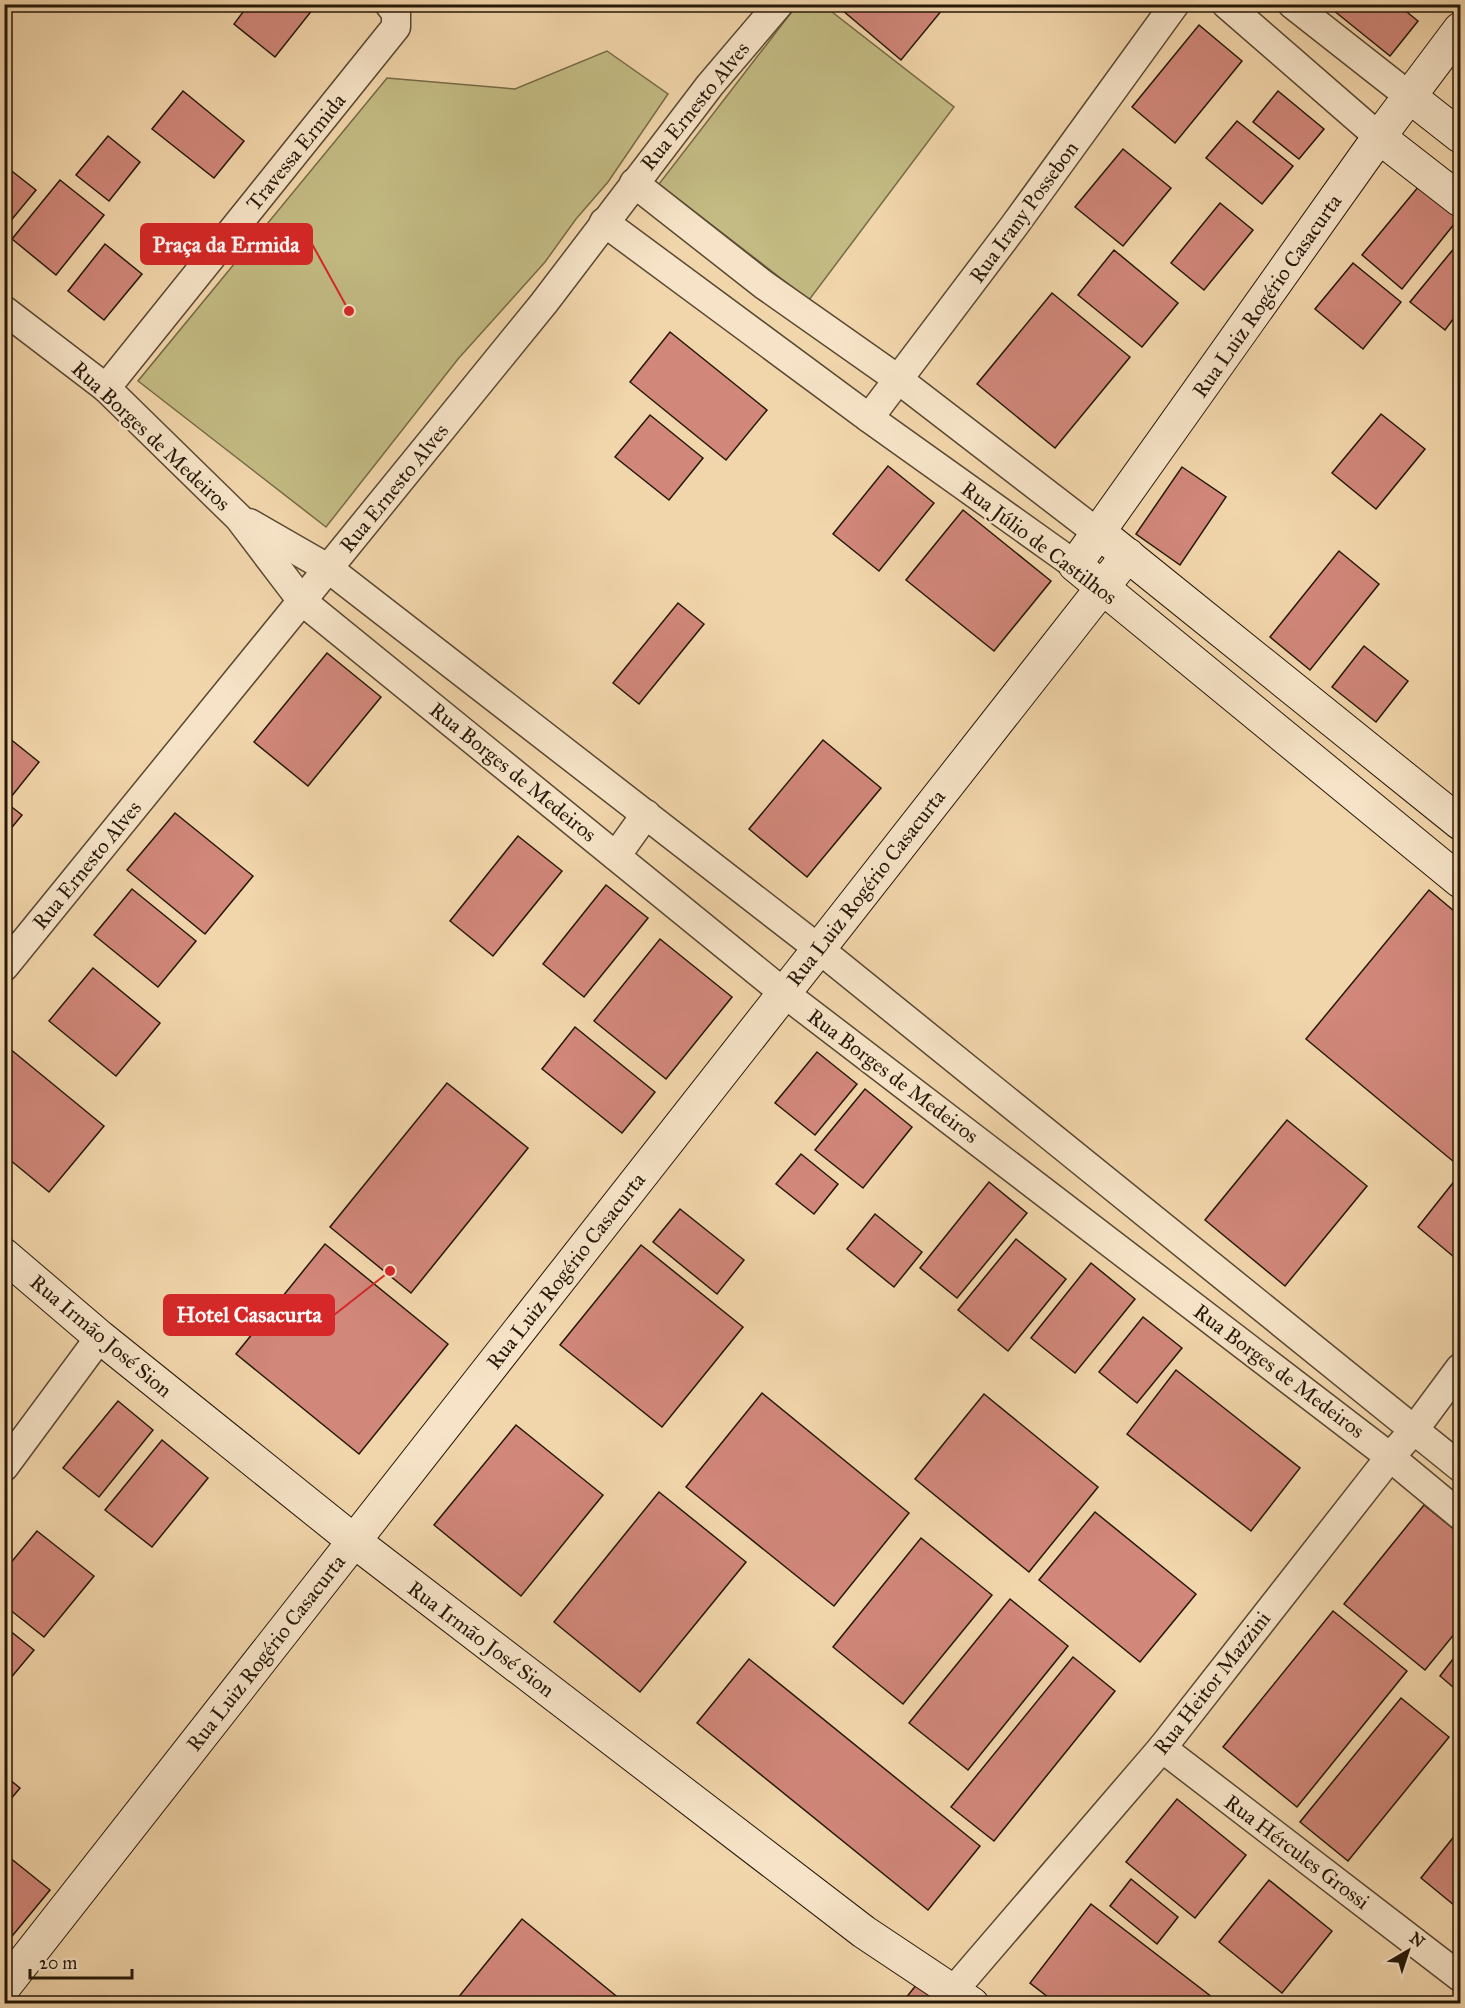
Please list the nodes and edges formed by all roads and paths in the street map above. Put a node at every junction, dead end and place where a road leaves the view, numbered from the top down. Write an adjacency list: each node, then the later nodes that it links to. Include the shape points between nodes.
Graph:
1 (778, 4): 10 (street, Rua Ernesto Alves)
2 (1175, 4): 14 (street, Rua Irany Possebon)
3 (1226, 4): 9 (street)
4 (1292, 4): 7 (street)
5 (393, 16): 15 (street, Travessa Ermida)
6 (1461, 29): 7 (street, Rua Luiz Rogério Casacurta)
7 (1409, 96): 8 (street); 9 (street, Rua Luiz Rogério Casacurta)
8 (1461, 136)
9 (1379, 137): 11 (street); 18 (street, Rua Luiz Rogério Casacurta)
10 (634, 183): 12 (street, Rua Ernesto Alves); 14 (street, Rua Júlio de Castilhos, via 764,285)
11 (1461, 200)
12 (604, 222): 16 (street, Rua Júlio de Castilhos); 21 (street, Rua Ernesto Alves, via 544,303)
13 (4, 310): 15 (street, Rua Borges de Medeiros)
14 (899, 380): 16 (street, Rua Irany Possebon); 18 (street, Rua Júlio de Castilhos)
15 (106, 388): 17 (street, Rua Borges de Medeiros)
16 (869, 418): 20 (street, Rua Júlio de Castilhos)
17 (239, 518): 21 (street, Rua Borges de Medeiros); 23 (street, Rua Borges de Medeiros)
18 (1099, 534): 19 (street, Rua Júlio de Castilhos); 20 (street, Rua Luiz Rogério Casacurta)
19 (1128, 555): 22 (street, Rua Luiz Rogério Casacurta); 25 (street, Rua Júlio de Castilhos)
20 (1075, 566): 22 (street, Rua Júlio de Castilhos)
21 (329, 569): 23 (street, Rua Ernesto Alves); 24 (street, Rua Borges de Medeiros)
22 (1101, 589): 27 (street, Rua Júlio de Castilhos); 28 (street, Rua Luiz Rogério Casacurta)
23 (302, 601): 26 (street, Rua Borges de Medeiros); 29 (street, Rua Ernesto Alves)
24 (645, 814): 26 (street); 28 (street, Rua Borges de Medeiros)
25 (1461, 823)
26 (616, 856): 30 (street, Rua Borges de Medeiros)
27 (1461, 881)
28 (819, 949): 30 (street, Rua Luiz Rogério Casacurta); 34 (street, Rua Borges de Medeiros)
29 (4, 967)
30 (784, 993): 35 (street, Rua Borges de Medeiros); 39 (street, Rua Luiz Rogério Casacurta)
31 (4, 1255): 32 (street, Rua Irmão José Sion)
32 (100, 1337): 36 (street); 39 (street, Rua Irmão José Sion)
33 (1461, 1368): 34 (street, Rua Heitor Mazzini)
34 (1414, 1430): 35 (street, Rua Heitor Mazzini); 37 (street, Rua Borges de Medeiros)
35 (1390, 1457): 38 (street, Rua Borges de Medeiros); 40 (street, Rua Heitor Mazzini)
36 (4, 1467)
37 (1461, 1467)
38 (1461, 1515)
39 (354, 1541): 42 (street, Rua Luiz Rogério Casacurta); 43 (street, Rua Irmão José Sion, via 864,1932)
40 (1162, 1748): 41 (street, Rua Hércules Grossi); 43 (street, Rua Heitor Mazzini)
41 (1461, 1977)
42 (4, 1987)
43 (963, 1997)

